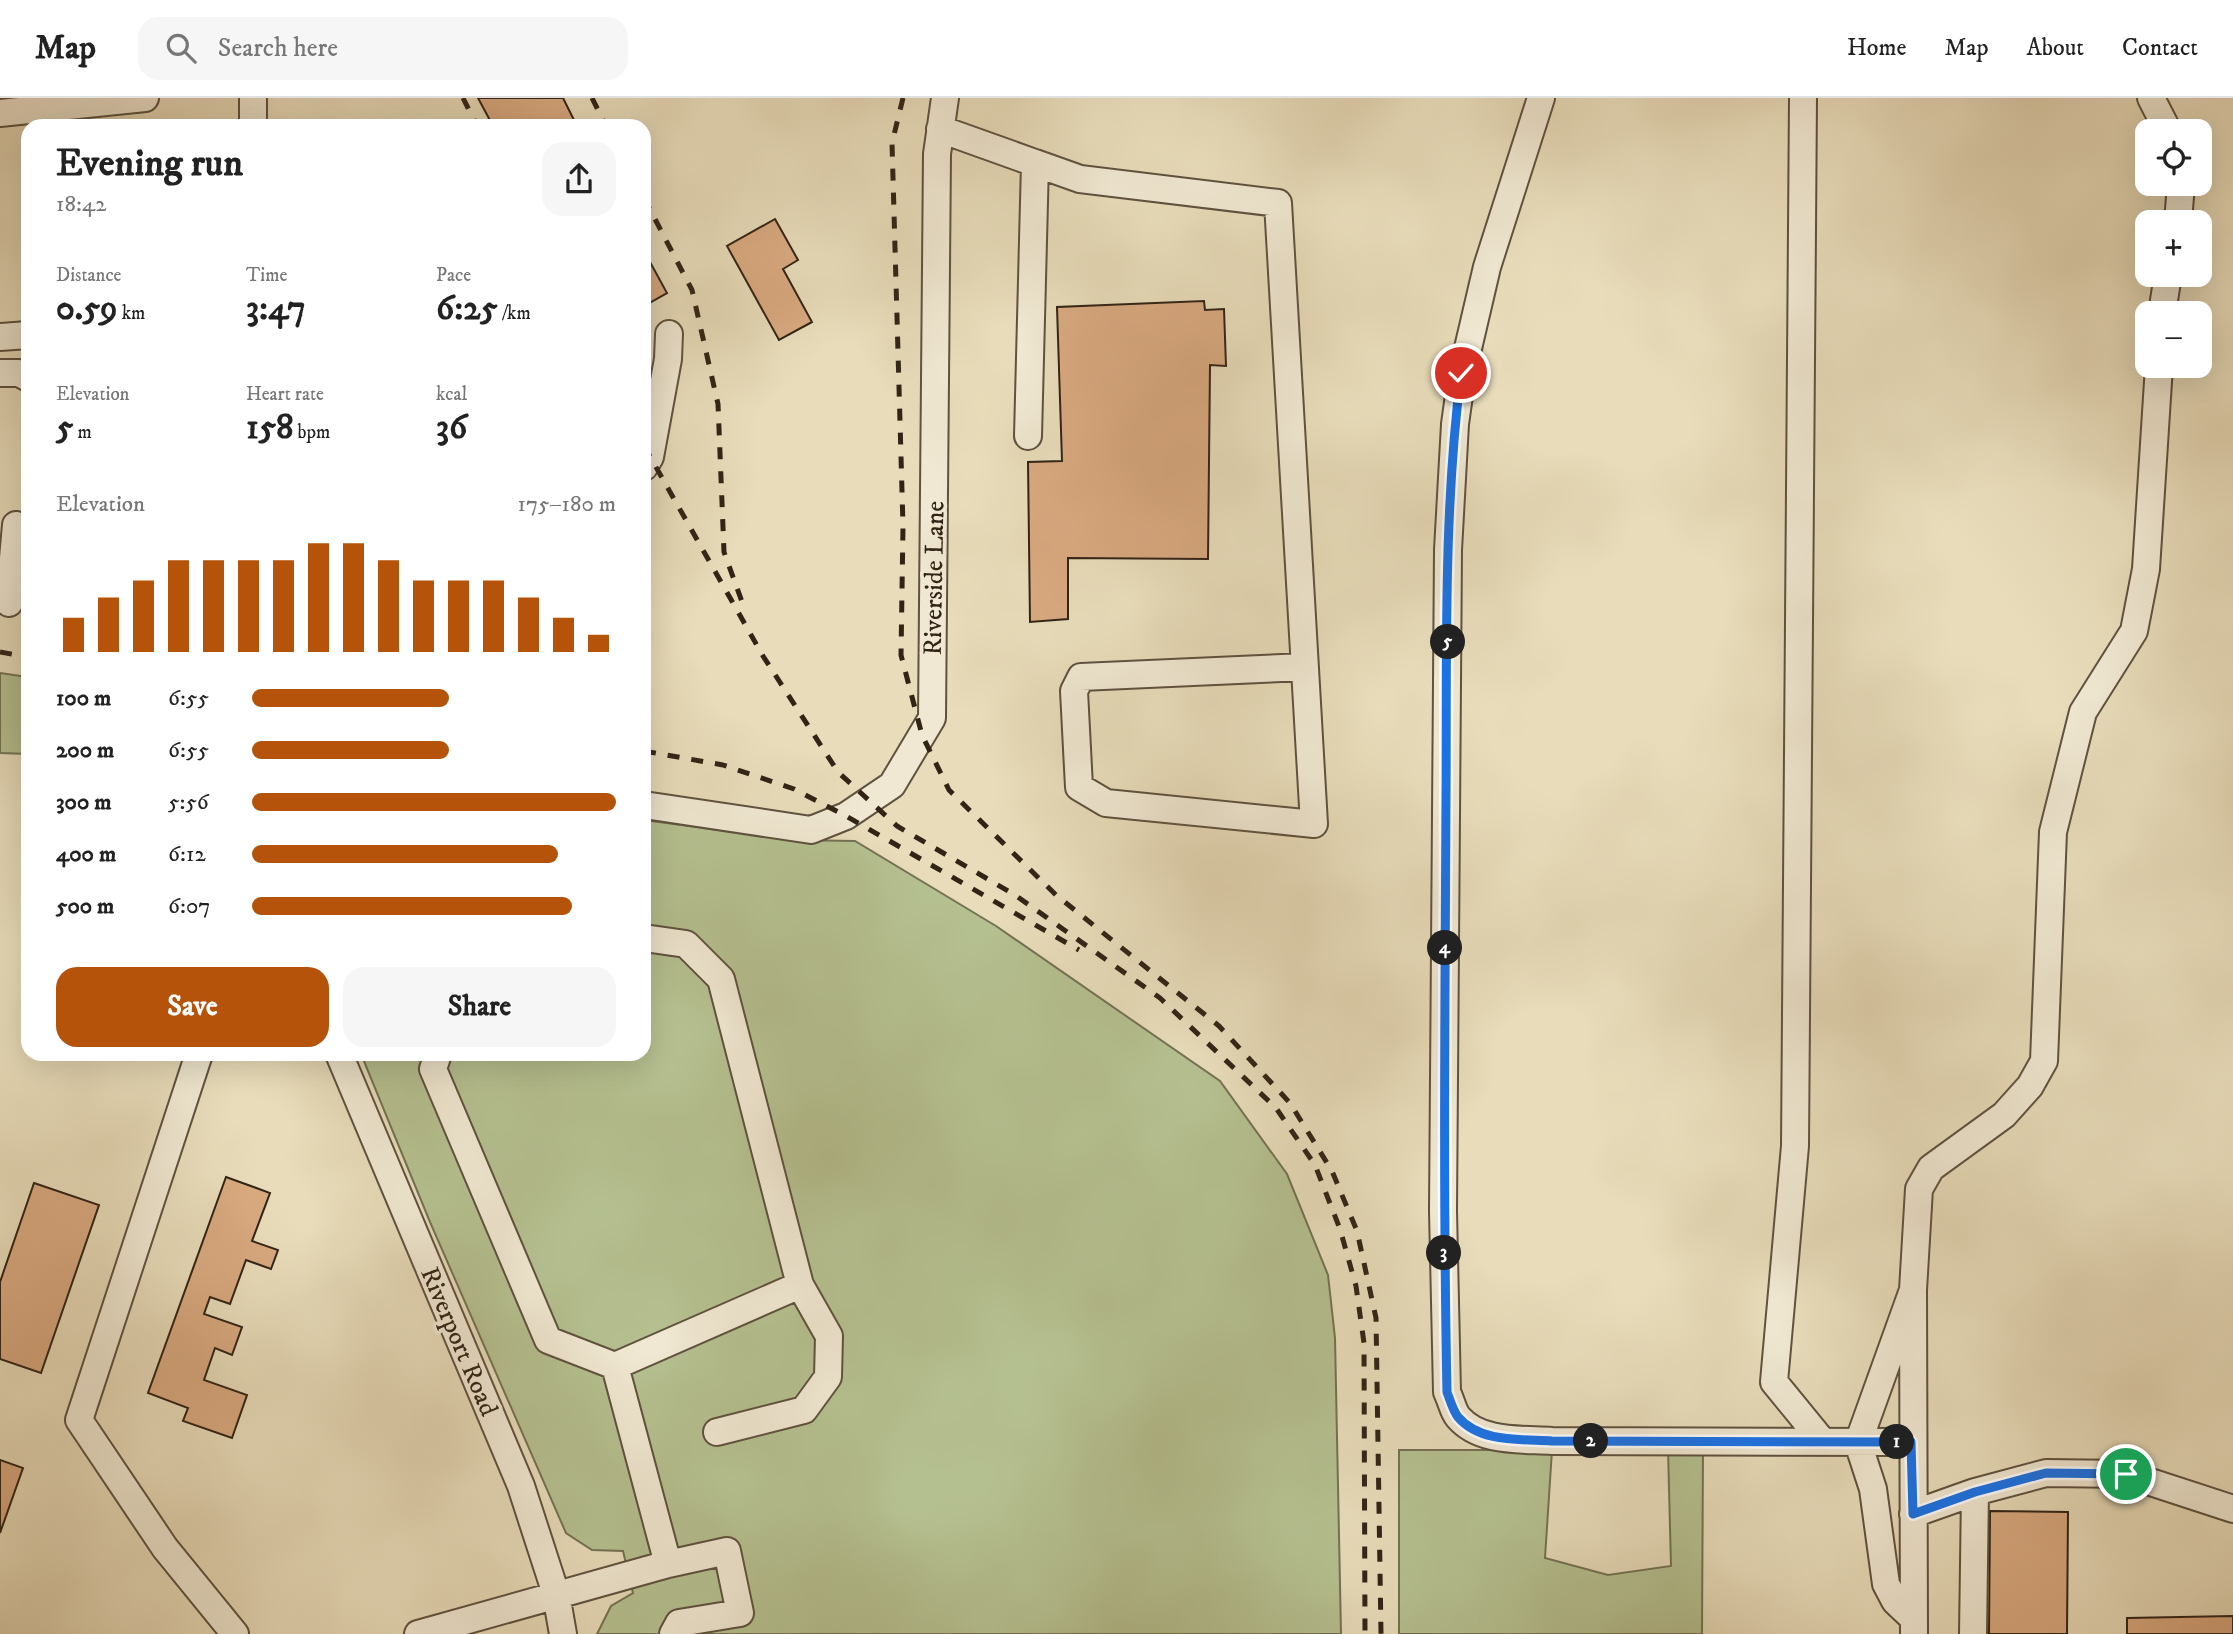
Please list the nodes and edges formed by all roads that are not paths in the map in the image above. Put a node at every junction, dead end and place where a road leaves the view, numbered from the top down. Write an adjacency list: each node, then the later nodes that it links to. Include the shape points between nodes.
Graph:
1 (145, 98): 7 (street)
2 (253, 98): 8 (street)
3 (945, 98): 10 (street, Riverside Lane)
4 (1541, 98): 33 (street, via 1487,267 1461,373 1455,425 1448,550 1447,1392 1457,1416 1476,1432 1495,1437)
5 (1802, 98): 33 (street, via 1795,1146 1774,1382)
6 (2151, 98): 9 (street)
7 (0, 113)
8 (253, 119)
9 (2162, 119)
10 (940, 129): 11 (street); 23 (street, Riverside Lane, via 932,718 892,785 846,816 811,830)
11 (1035, 163): 18 (street); 22 (street, via 1080,179 1278,203)
12 (669, 334): 19 (street)
13 (21, 336): 14 (street)
14 (0, 337)
15 (0, 373): 16 (street)
16 (21, 374)
17 (2158, 378): 29 (street, via 2146,569 2134,631 2083,712 2053,832 2044,1061 2004,1115 1931,1168 1925,1178 1916,1210)
18 (1028, 436)
19 (651, 452)
20 (15, 525): 21 (street)
21 (12, 604)
22 (1305, 667): 22 (street, via 1314,824 1106,803 1079,787 1074,691 1081,677)
23 (651, 806)
24 (651, 939): 28 (street, via 686,944 722,979)
25 (197, 1061): 41 (street, via 79,1420 165,1548)
26 (341, 1061): 39 (street, Riverport Road, via 520,1486)
27 (436, 1061): 30 (street, via 433,1069 548,1340)
28 (800, 1285): 30 (street); 31 (street, via 829,1336 828,1377 804,1410)
29 (1913, 1290): 32 (street); 34 (street)
30 (615, 1366): 38 (street)
31 (717, 1432)
32 (1911, 1442): 34 (street); 37 (street)
33 (1823, 1443): 34 (street)
34 (1858, 1443): 40 (street, via 1873,1489 1886,1584)
35 (1975, 1492): 36 (street, via 2046,1473 2126,1474); 37 (street); 45 (street)
36 (2233, 1509)
37 (1913, 1514): 40 (street)
38 (668, 1564): 39 (street); 44 (street, via 727,1551 740,1613 679,1623)
39 (556, 1594): 42 (street); 43 (street, Riverport Road)
40 (1914, 1626)
41 (235, 1634)
42 (418, 1634)
43 (563, 1634)
44 (673, 1634)
45 (1973, 1634)

